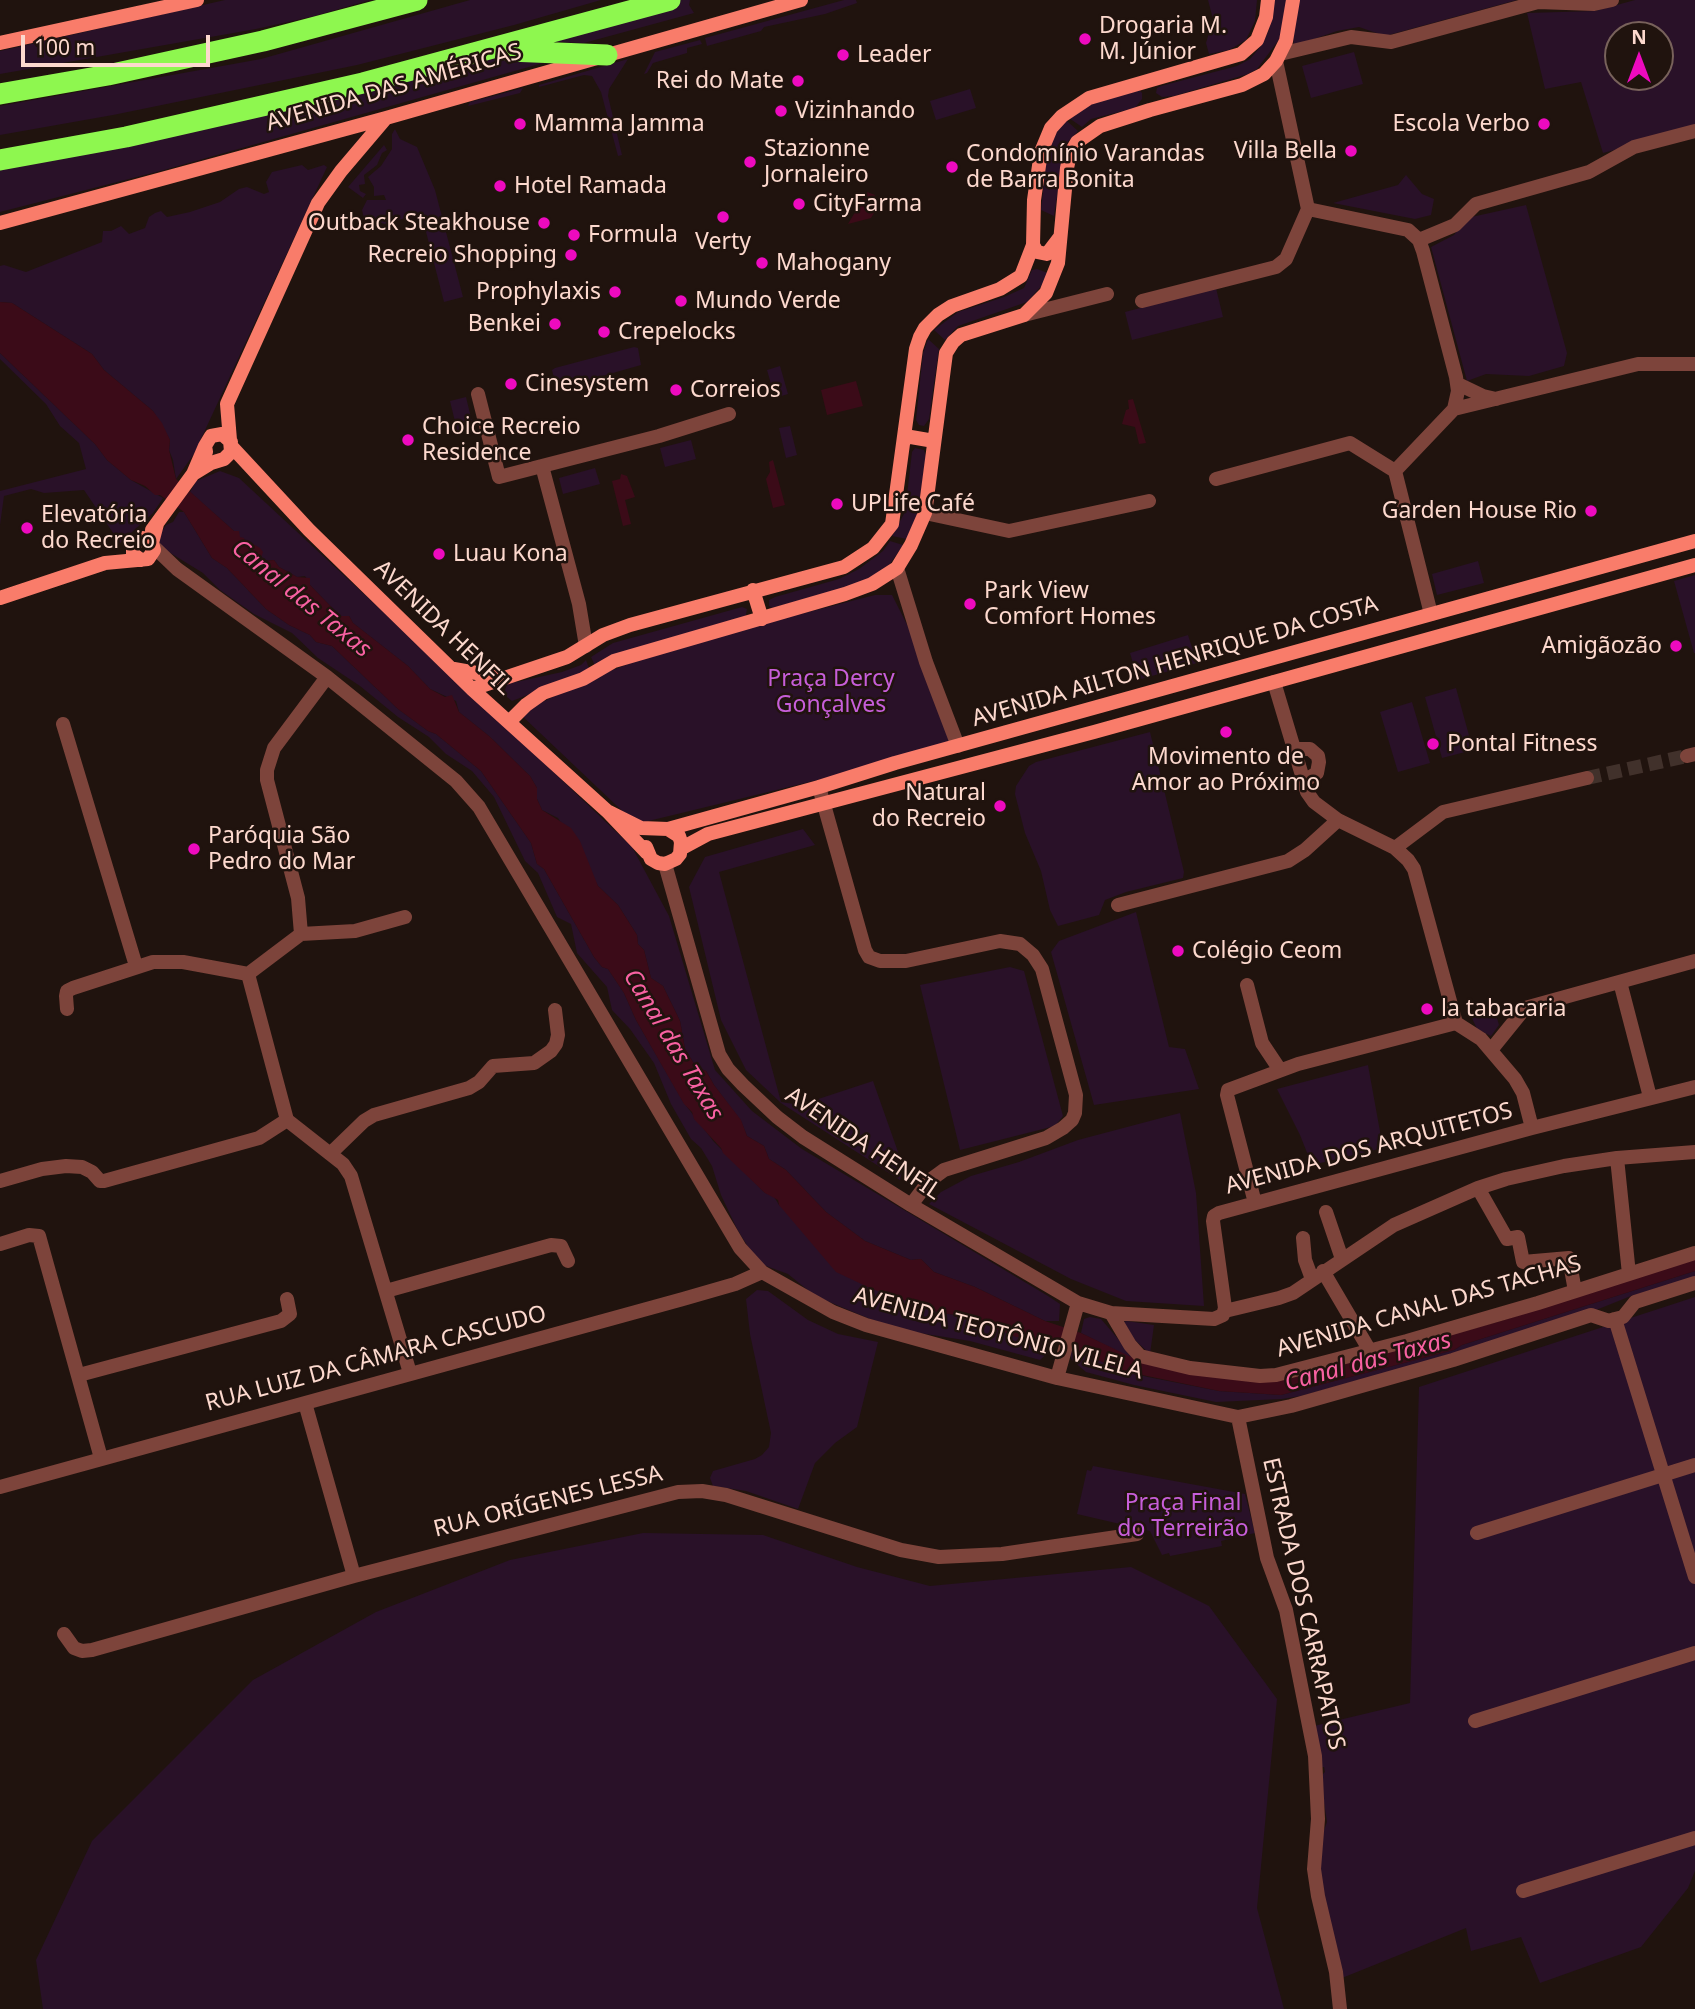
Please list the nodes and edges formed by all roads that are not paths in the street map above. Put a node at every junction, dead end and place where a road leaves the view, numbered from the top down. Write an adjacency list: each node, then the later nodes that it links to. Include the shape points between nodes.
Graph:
1 (197, 0): 8 (street)
2 (416, 0): 13 (highway, via 263,41)
3 (670, 0): 9 (highway, AVENIDA DAS AMÉRICAS)
4 (801, 0): 10 (street, AVENIDA DAS AMÉRICAS)
5 (1268, 0): 12 (street, via 1262,29 1248,49 1232,58)
6 (1293, 0): 11 (street)
7 (1612, 0): 11 (street, via 1594,4 1538,2 1391,43 1352,37)
8 (0, 43)
9 (489, 50): 10 (highway); 17 (highway, AVENIDA DAS AMÉRICAS, via 126,137)
10 (607, 55): 15 (street, AVENIDA DAS AMÉRICAS)
11 (1278, 58): 14 (street, via 1264,74 1242,85); 18 (street)
12 (1143, 83): 14 (street); 22 (street, via 1089,98 1051,128 1034,201)
13 (0, 94)
14 (1150, 110): 20 (street, via 1100,126 1077,142 1067,168)
15 (386, 118): 19 (street, AVENIDA DAS AMÉRICAS); 35 (street, via 318,203 227,404)
16 (1695, 131): 21 (street, via 1634,147 1589,172 1476,204 1455,225)
17 (0, 160)
18 (1308, 209): 21 (street, via 1397,226); 24 (street, via 1286,258 1276,267)
19 (0, 223)
20 (1061, 235): 22 (street, via 1047,254 1037,252); 25 (street, via 1053,278 1039,302)
21 (1419, 240): 27 (street)
22 (1033, 245): 32 (street, via 1021,276 1000,289 952,306 925,328 916,349)
23 (1107, 294): 25 (street)
24 (1142, 301)
25 (1024, 315): 33 (street, via 961,335 953,342 946,353)
26 (1695, 364): 29 (street, via 1638,364)
27 (1458, 384): 29 (street); 30 (street)
28 (478, 394): 36 (street, via 499,477)
29 (1497, 400): 30 (street)
30 (1454, 409): 37 (street)
31 (729, 414): 36 (street)
32 (905, 436): 33 (street); 49 (street, via 892,524 873,548 844,566)
33 (934, 441): 41 (street)
34 (205, 446): 35 (street, via 209,456); 35 (street, via 216,433 222,434); 38 (street)
35 (226, 452): 38 (street); 56 (street, AVENIDA HENFIL, via 229,463 253,472)
36 (542, 466): 55 (street)
37 (1395, 471): 39 (street, via 1350,443 1341,443); 52 (street)
38 (189, 479): 43 (street)
39 (1216, 479)
40 (1149, 501): 41 (street, via 1009,531)
41 (925, 513): 47 (street)
42 (1695, 541): 51 (street, AVENIDA AILTON HENRIQUE DA COSTA)
43 (145, 543): 44 (street, via 133,554); 45 (street, AVENIDA TEOTÔNIO VILELA); 48 (street, AVENIDA TEOTÔNIO VILELA)
44 (142, 560): 45 (street, AVENIDA TEOTÔNIO VILELA); 48 (street, AVENIDA TEOTÔNIO VILELA)
45 (105, 563): 50 (street, AVENIDA TEOTÔNIO VILELA)
46 (1695, 565): 54 (street, AVENIDA AILTON HENRIQUE DA COSTA)
47 (897, 568): 53 (street, via 863,588); 65 (street)
48 (177, 569): 58 (street, AVENIDA TEOTÔNIO VILELA)
49 (753, 590): 53 (street); 55 (street, via 630,625)
50 (0, 598)
51 (1480, 600): 52 (street, AVENIDA AILTON HENRIQUE DA COSTA); 54 (street)
52 (1431, 614): 61 (street, AVENIDA AILTON HENRIQUE DA COSTA)
53 (762, 619): 62 (street, via 614,662 543,693)
54 (1488, 623): 59 (street, AVENIDA AILTON HENRIQUE DA COSTA)
55 (586, 646): 57 (street)
56 (451, 668): 57 (street, via 483,676); 60 (street, AVENIDA HENFIL)
57 (514, 674): 60 (street)
58 (327, 677): 81 (street, via 274,748 267,769 298,898); 109 (street, AVENIDA TEOTÔNIO VILELA, via 431,758 479,807 740,1248)
59 (1274, 682): 64 (street, AVENIDA AILTON HENRIQUE DA COSTA); 72 (street, via 1304,781 1314,802)
60 (472, 689): 62 (street, AVENIDA HENFIL)
61 (1087, 711): 64 (street); 65 (street, AVENIDA AILTON HENRIQUE DA COSTA)
62 (509, 722): 70 (street, AVENIDA HENFIL)
63 (63, 724): 83 (street)
64 (1094, 732): 69 (street, AVENIDA AILTON HENRIQUE DA COSTA)
65 (958, 747): 67 (street, AVENIDA AILTON HENRIQUE DA COSTA)
66 (1587, 778): 74 (street, via 1443,812)
67 (819, 787): 68 (street, AVENIDA AILTON HENRIQUE DA COSTA); 69 (street)
68 (780, 797): 71 (street); 73 (street, AVENIDA AILTON HENRIQUE DA COSTA)
69 (824, 804): 71 (street, AVENIDA AILTON HENRIQUE DA COSTA); 102 (street, via 869,957 906,961 1000,941 1020,944 1042,970 1076,1095 1072,1120 1046,1138 944,1170)
70 (607, 811): 73 (street, AVENIDA HENFIL, via 641,828); 76 (street, AVENIDA HENFIL)
71 (785, 814): 75 (street, AVENIDA AILTON HENRIQUE DA COSTA, via 708,834)
72 (1338, 820): 74 (street); 79 (street, via 1289,861)
73 (662, 830): 75 (street, via 678,836); 76 (street, via 647,839)
74 (1395, 848): 89 (street, via 1408,860 1418,880)
75 (681, 851): 77 (street); 78 (street)
76 (647, 853): 77 (street)
77 (665, 864): 78 (street, AVENIDA HENFIL)
78 (669, 882): 102 (street, AVENIDA HENFIL, via 719,1054 728,1069 803,1137)
79 (1118, 905)
80 (404, 917): 81 (street, via 355,931)
81 (301, 934): 84 (street)
82 (1695, 961): 85 (street)
83 (135, 967): 84 (street, via 183,962); 87 (street, via 67,991)
84 (248, 974): 94 (street)
85 (1620, 982): 90 (street, via 1525,1007); 93 (street)
86 (1247, 985): 91 (street, via 1262,1043)
87 (67, 1009)
88 (555, 1010): 97 (street, via 556,1044 534,1063 493,1066 469,1088 374,1115)
89 (1456, 1023): 90 (street); 91 (street)
90 (1491, 1050): 95 (street, via 1523,1093)
91 (1280, 1070): 101 (street, via 1228,1090 1227,1095)
92 (1695, 1087): 93 (street, AVENIDA DOS ARQUITETOS)
93 (1650, 1097): 95 (street, AVENIDA DOS ARQUITETOS)
94 (287, 1120): 97 (street); 99 (street, via 260,1138 104,1181 82,1167 66,1166)
95 (1532, 1128): 101 (street, AVENIDA DOS ARQUITETOS)
96 (1695, 1152): 98 (street)
97 (331, 1153): 113 (street, via 351,1176)
98 (1617, 1158): 100 (street, via 1535,1171); 110 (street)
99 (0, 1181)
100 (1478, 1188): 107 (street, via 1405,1220); 114 (street, via 1507,1239 1518,1237 1523,1262 1569,1258)
101 (1255, 1203): 117 (street, AVENIDA DOS ARQUITETOS, via 1214,1216)
102 (911, 1205): 116 (street, AVENIDA HENFIL)
103 (1326, 1212): 107 (street)
104 (1303, 1238): 111 (street, via 1305,1260)
105 (0, 1244): 122 (street, via 39,1236)
106 (1695, 1253): 110 (street, AVENIDA CANAL DAS TACHAS)
107 (1342, 1259): 111 (street)
108 (568, 1261): 113 (street, via 561,1246 551,1245)
109 (762, 1272): 121 (street, RUA LUIZ DA CÂMARA CASCUDO, via 683,1299); 123 (street, AVENIDA TEOTÔNIO VILELA, via 866,1325)
110 (1629, 1274): 114 (street, AVENIDA CANAL DAS TACHAS)
111 (1318, 1275): 117 (street, via 1293,1293); 120 (street)
112 (1695, 1283): 119 (street, via 1635,1301 1623,1317)
113 (386, 1291): 121 (street)
114 (1575, 1291): 120 (street, AVENIDA CANAL DAS TACHAS)
115 (287, 1299): 122 (street, via 290,1314 281,1321)
116 (1078, 1303): 118 (street); 123 (street)
117 (1225, 1311): 118 (street, via 1214,1319)
118 (1111, 1313): 120 (street, AVENIDA CANAL DAS TACHAS, via 1140,1356 1190,1368 1276,1375)
119 (1615, 1319): 125 (street, via 1591,1314 1454,1360); 128 (street)
120 (1370, 1351)
121 (410, 1373): 124 (street, RUA LUIZ DA CÂMARA CASCUDO)
122 (79, 1375): 126 (street)
123 (1057, 1378): 125 (street, AVENIDA TEOTÔNIO VILELA)
124 (305, 1403): 126 (street, RUA LUIZ DA CÂMARA CASCUDO); 132 (street)
125 (1238, 1417): 139 (street, ESTRADA DOS CARRAPATOS, via 1267,1558 1286,1610 1315,1756 1318,1819 1314,1869)
126 (101, 1458): 129 (street, RUA LUIZ DA CÂMARA CASCUDO)
127 (1695, 1465): 128 (street)
128 (1664, 1475): 130 (street); 133 (street)
129 (0, 1487)
130 (1477, 1533)
131 (1137, 1534): 132 (street, RUA ORÍGENES LESSA, via 1002,1554 939,1557 901,1550 726,1495 678,1492)
132 (354, 1576): 134 (street, RUA ORÍGENES LESSA, via 92,1650 74,1648)
133 (1695, 1577)
134 (64, 1634)
135 (1695, 1653): 136 (street)
136 (1475, 1721)
137 (1695, 1839): 138 (street)
138 (1524, 1891)
139 (1340, 2009)

